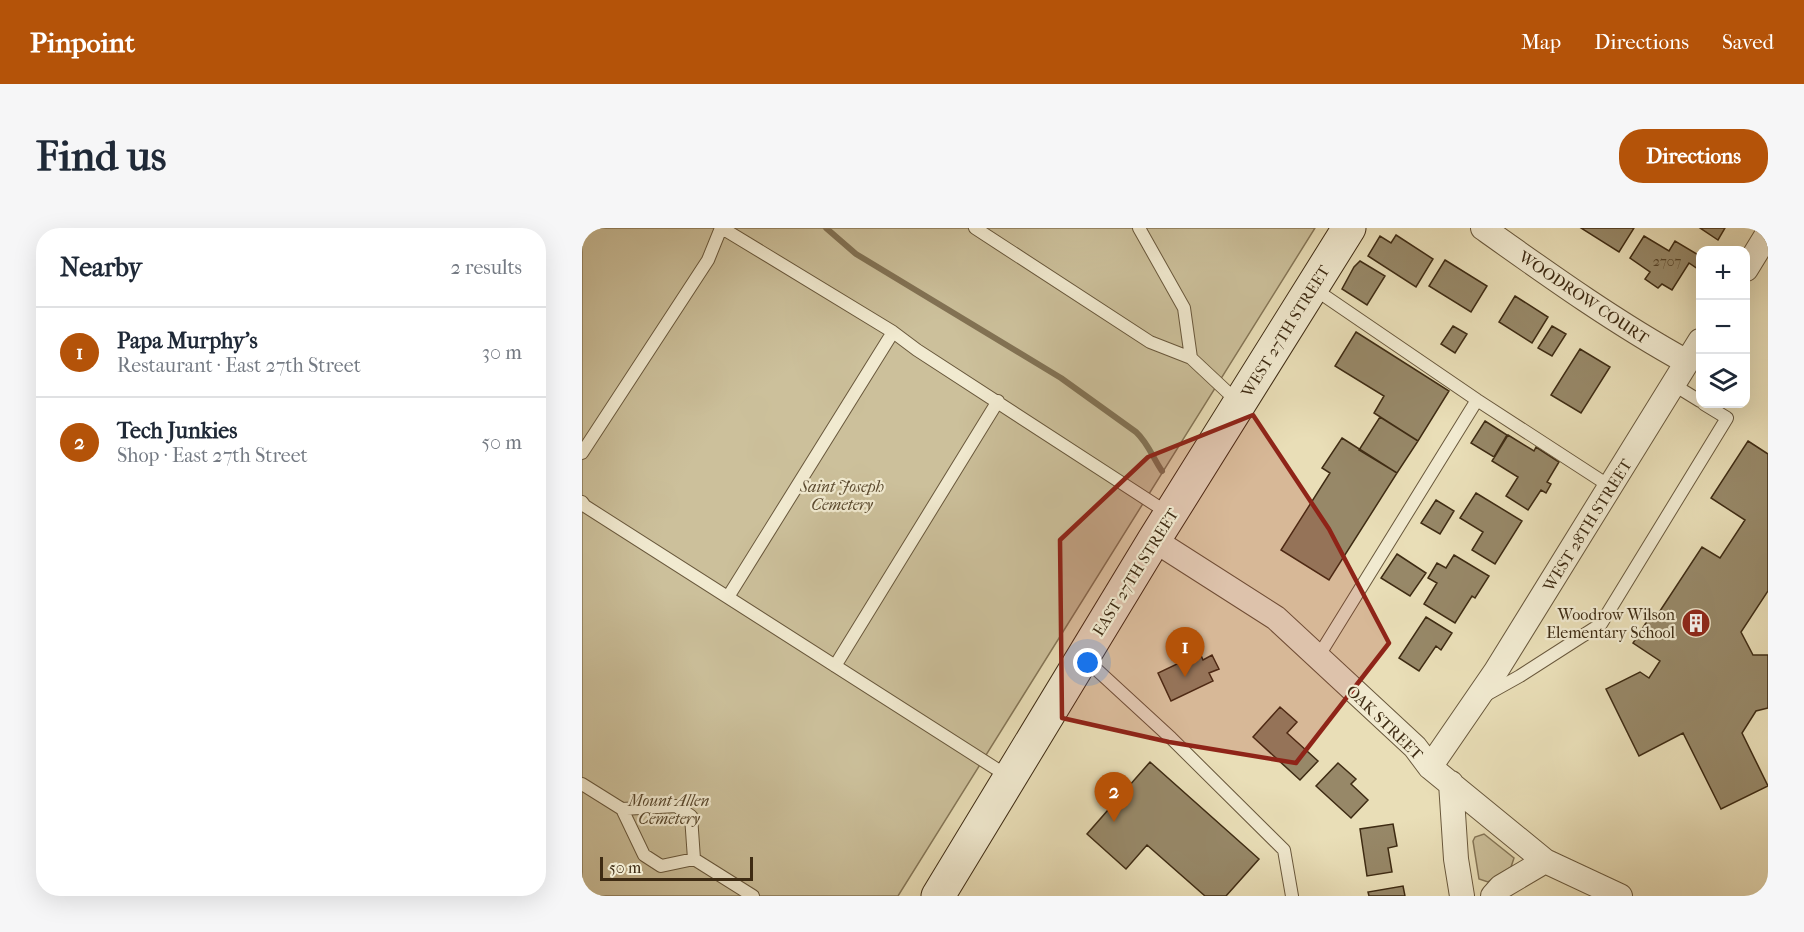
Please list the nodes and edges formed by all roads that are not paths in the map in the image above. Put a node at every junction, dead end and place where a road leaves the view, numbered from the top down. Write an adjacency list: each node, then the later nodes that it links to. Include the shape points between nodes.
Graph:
1 (721, 228): 9 (lane); 19 (lane, via 708,260)
2 (975, 228): 11 (lane, via 1150,342)
3 (1139, 228): 11 (lane, via 1184,308)
4 (1349, 228): 8 (main road, WEST 27TH STREET)
5 (1483, 228): 12 (street, WOODROW COURT)
6 (1768, 233): 7 (street)
7 (1750, 262)
8 (1312, 288): 15 (lane); 17 (main road, WEST 27TH STREET)
9 (893, 332): 16 (lane); 23 (lane)
10 (1696, 349): 12 (street, WEST 28TH STREET)
11 (1191, 358): 17 (lane)
12 (1687, 363): 13 (street, WEST 28TH STREET)
13 (1674, 385): 14 (lane); 20 (street, WEST 28TH STREET)
14 (1696, 398)
15 (1477, 400): 20 (lane); 25 (lane)
16 (998, 401): 22 (lane); 26 (lane)
17 (1240, 404): 22 (main road, EAST 27TH STREET)
18 (1712, 408): 27 (lane, via 1728,418 1601,624)
19 (582, 453)
20 (1611, 487): 27 (street, WEST 28TH STREET)
21 (582, 502): 23 (lane)
22 (1162, 527): 24 (main road, EAST 27TH STREET); 25 (street, OAK STREET, via 1276,618)
23 (728, 597): 26 (lane)
24 (1083, 657): 29 (main road, EAST 27TH STREET); 37 (lane, via 1284,850)
25 (1318, 657): 28 (street, OAK STREET, via 1414,747)
26 (835, 666): 29 (lane)
27 (1477, 700): 28 (street, WEST 28TH STREET)
28 (1430, 767): 30 (street, OAK STREET)
29 (1010, 778): 36 (main road, EAST 27TH STREET)
30 (1451, 783): 34 (street, OAK STREET); 38 (street)
31 (582, 784): 32 (lane)
32 (622, 809): 33 (lane, via 644,855 661,866); 33 (lane, via 676,806 691,816)
33 (694, 859): 35 (lane)
34 (1545, 861): 39 (street); 40 (street, OAK STREET)
35 (753, 896)
36 (938, 896)
37 (1292, 896)
38 (1462, 896)
39 (1493, 896)
40 (1620, 896)

